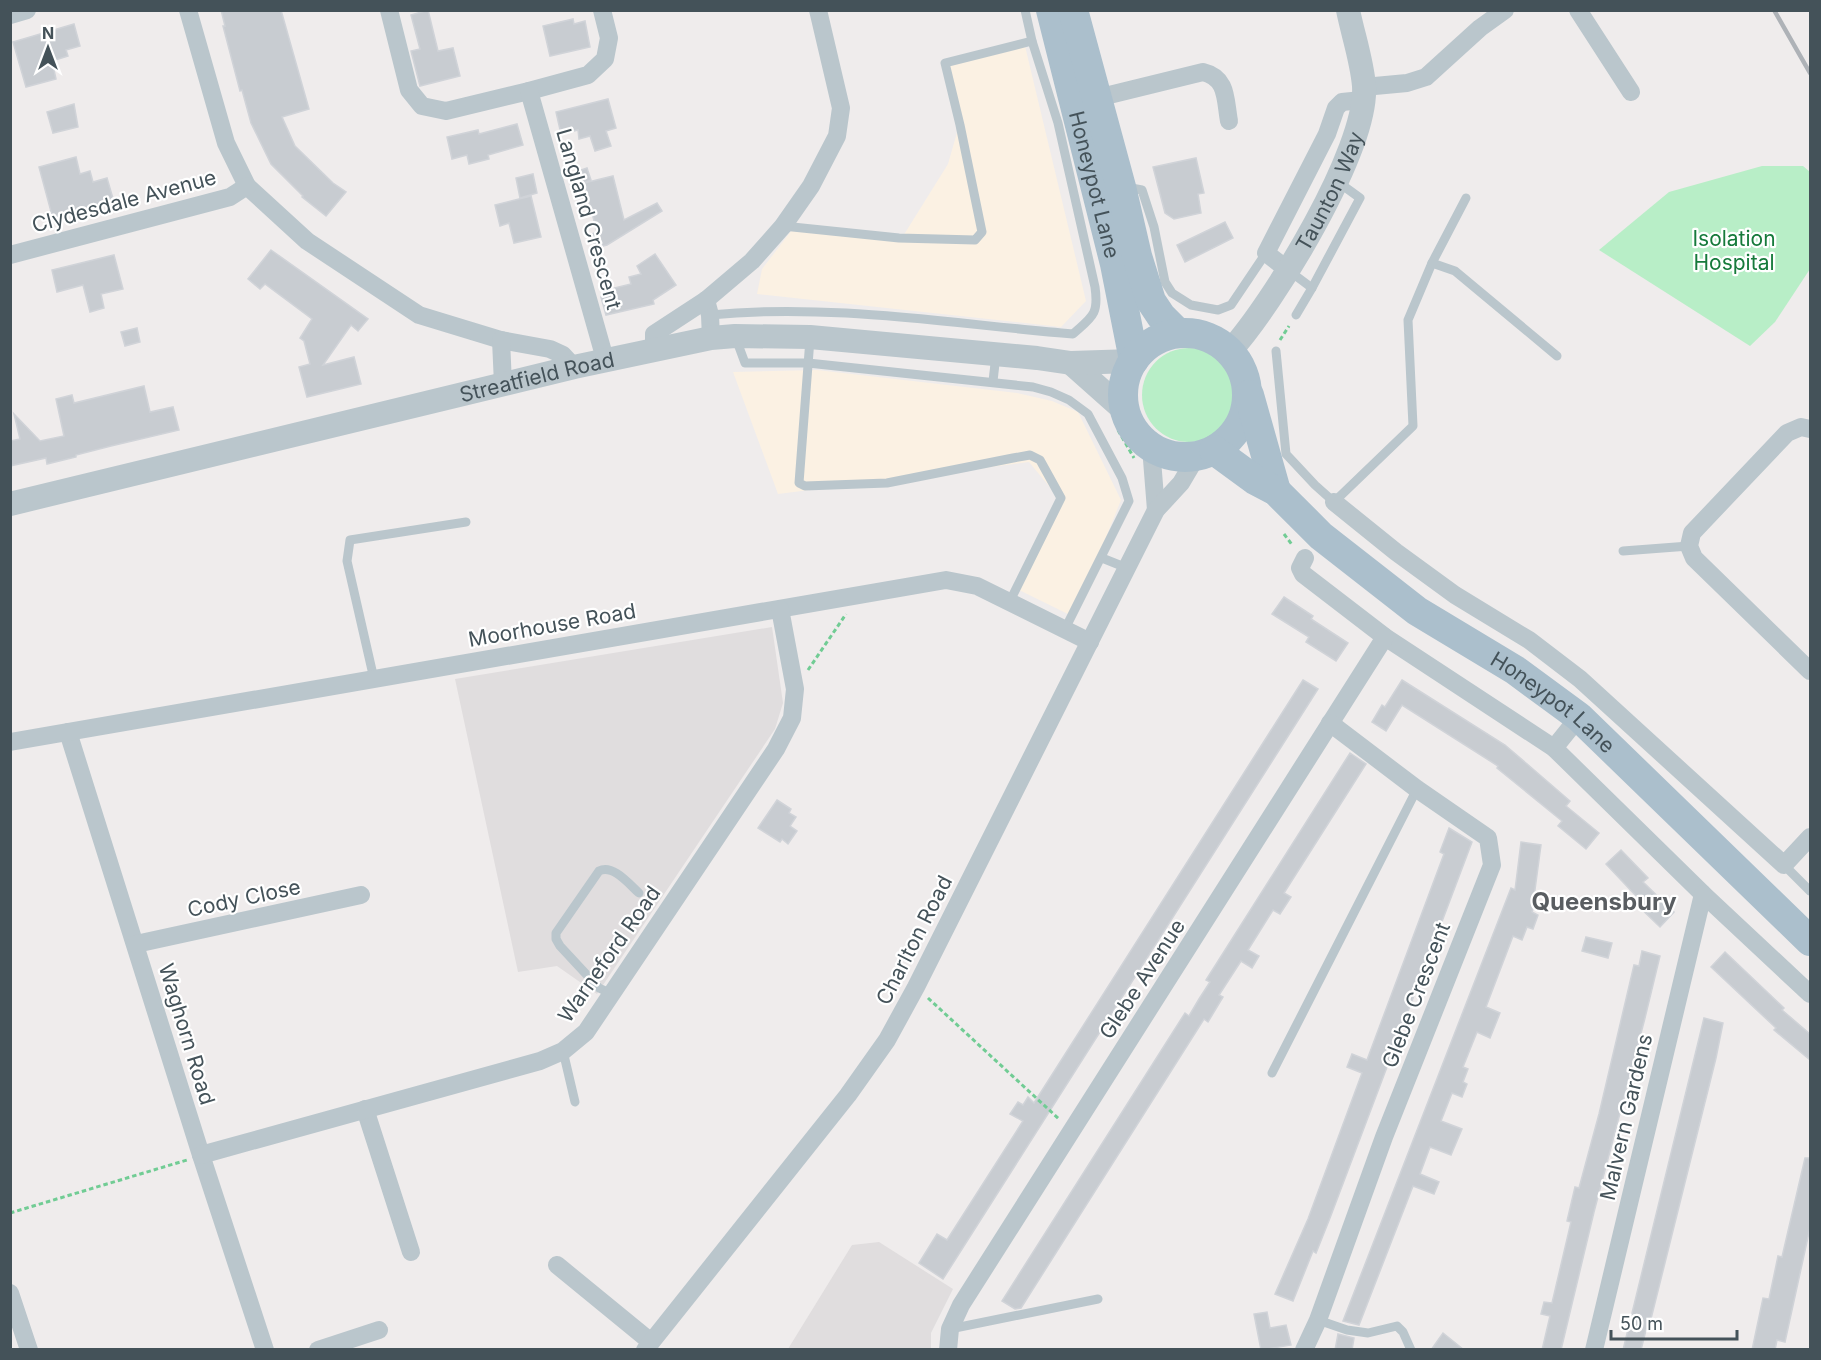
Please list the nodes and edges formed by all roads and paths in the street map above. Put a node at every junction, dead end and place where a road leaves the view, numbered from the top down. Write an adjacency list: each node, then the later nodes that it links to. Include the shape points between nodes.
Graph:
1 (27, 10): 12 (street)
2 (188, 10): 20 (street, via 226,143)
3 (389, 10): 14 (street, via 409,90 422,106 446,111)
4 (602, 10): 14 (street, via 609,38 605,59 588,75)
5 (818, 10): 23 (street, via 841,108 837,136 811,186)
6 (1025, 10): 13 (lane)
7 (1051, 10): 24 (main road, Honeypot Lane)
8 (1073, 10): 17 (main road, Honeypot Lane)
9 (1348, 10): 16 (street, Taunton Way)
10 (1505, 10): 16 (street, via 1426,77)
11 (1578, 10): 15 (street)
12 (10, 15)
13 (1032, 41): 23 (lane, via 945,63 982,232 975,240 899,238); 24 (lane)
14 (529, 91): 41 (street, Langland Crescent)
15 (1631, 92)
16 (1363, 94): 19 (street, Taunton Way, via 1356,136); 25 (street, via 1336,108 1327,134)
17 (1097, 98): 18 (street, via 1203,72 1222,83); 21 (main road, Honeypot Lane)
18 (1229, 122)
19 (1336, 181): 28 (street, Taunton Way); 29 (lane, via 1360,198)
20 (247, 186): 26 (street, Clydesdale Avenue, via 230,196); 35 (street, via 307,242 419,315)
21 (1121, 187): 25 (lane, via 1143,190 1165,282 1172,293 1191,305 1218,310 1231,305); 32 (main road, Honeypot Lane, via 1151,302)
22 (1466, 198): 27 (lane)
23 (783, 226): 31 (street)
24 (1096, 241): 36 (lane, via 1098,305 1092,318 1073,334); 42 (main road, Honeypot Lane)
25 (1266, 253): 28 (street)
26 (10, 255)
27 (1432, 263): 40 (lane, via 1455,271); 54 (lane, via 1408,320 1413,426)
28 (1288, 270): 29 (lane); 38 (street, Taunton Way, via 1247,333)
29 (1312, 288): 30 (lane)
30 (1296, 315): 39 (path)
31 (709, 318): 33 (street, Streatfield Road); 36 (lane, via 806,311 896,317); 37 (street, Streatfield Road); 37 (street, via 654,334)
32 (1178, 333): 38 (main road, via 1199,334); 42 (main road, via 1146,346)
33 (735, 336): 34 (street, Streatfield Road); 43 (lane, via 745,363)
34 (810, 337): 36 (street, Streatfield Road); 43 (lane)
35 (501, 340): 45 (street, via 550,349); 47 (street)
36 (992, 344): 44 (street, Streatfield Road); 46 (lane)
37 (654, 348): 41 (street, Streatfield Road)
38 (1230, 351): 48 (main road, via 1244,372)
39 (1276, 351): 54 (lane, via 1286,454)
40 (1557, 356)
41 (605, 359): 45 (street, Streatfield Road)
42 (1133, 360): 44 (street, Streatfield Road); 49 (main road, via 1124,382)
43 (808, 363): 46 (lane); 64 (lane, via 799,483 805,486 887,483 1030,455 1040,460 1061,498)
44 (1071, 363): 49 (street)
45 (574, 366): 47 (street, Streatfield Road)
46 (993, 381): 60 (lane, via 1051,392 1088,414 1122,478 1129,501)
47 (503, 384): 55 (street, Streatfield Road)
48 (1248, 390): 52 (main road, via 1247,408 1240,425 1231,438); 53 (main road, Honeypot Lane)
49 (1125, 411): 51 (main road, via 1135,431)
50 (1810, 429): 58 (street, via 1801,427 1787,434 1692,533)
51 (1151, 447): 52 (main road, via 1181,457); 56 (street)
52 (1205, 453): 53 (main road, Honeypot Lane); 56 (street, Charlton Road)
53 (1276, 491): 68 (main road, Honeypot Lane, via 1321,536 1418,611)
54 (1334, 502): 65 (street)
55 (10, 504)
56 (1156, 510): 62 (street, Charlton Road)
57 (466, 522): 72 (lane, via 350,540 347,561)
58 (1689, 546): 59 (lane); 71 (street, via 1694,558)
59 (1623, 551)
60 (1102, 558): 62 (lane); 67 (lane)
61 (1305, 558): 69 (street, Honeypot Lane, via 1300,568 1303,574)
62 (1127, 568): 70 (street, Charlton Road)
63 (860, 594): 64 (street, Moorhouse Road, via 946,580 977,586); 66 (street, Moorhouse Road); 73 (path)
64 (1010, 602): 67 (street, Moorhouse Road)
65 (1470, 604): 68 (street); 79 (street, via 1529,640 1580,679)
66 (780, 609): 72 (street, Moorhouse Road); 73 (street, Warneford Road)
67 (1065, 629): 70 (street, Moorhouse Road)
68 (1453, 632): 74 (main road, Honeypot Lane, via 1515,670)
69 (1385, 637): 75 (street, Glebe Avenue); 78 (street, Honeypot Lane)
70 (1090, 642): 90 (street, Charlton Road)
71 (1810, 671)
72 (374, 679): 76 (street, Moorhouse Road)
73 (795, 689): 91 (street, Warneford Road, via 792,718 776,749)
74 (1579, 717): 78 (street); 81 (main road, Honeypot Lane)
75 (1330, 723): 80 (street, Glebe Crescent); 97 (street, Glebe Avenue)
76 (69, 732): 77 (street, Moorhouse Road); 89 (street, Waghorn Road)
77 (10, 742)
78 (1554, 748): 86 (street, Honeypot Lane)
79 (1687, 776): 81 (street); 83 (street)
80 (1417, 789): 94 (lane); 104 (street, Glebe Crescent, via 1488,838 1491,866 1384,1137)
81 (1665, 799): 88 (main road, Honeypot Lane)
82 (1810, 837): 83 (street)
83 (1784, 865): 84 (lane)
84 (1810, 891)
85 (639, 893): 91 (lane, via 605,868 556,933 560,946 599,988)
86 (1703, 894): 92 (street, Honeypot Lane); 114 (street, Malvern Gardens)
87 (361, 895): 89 (street, Cody Close)
88 (1810, 941)
89 (136, 944): 98 (street, Waghorn Road)
90 (916, 987): 97 (path); 107 (street, Charlton Road, via 887,1040 848,1095)
91 (612, 994): 93 (street, Warneford Road, via 586,1032)
92 (1810, 994)
93 (563, 1051): 95 (lane); 96 (street, Warneford Road, via 540,1061)
94 (1272, 1073)
95 (575, 1102)
96 (365, 1109): 98 (street, Warneford Road); 100 (street)
97 (1072, 1131): 105 (street, Glebe Avenue, via 961,1305)
98 (201, 1155): 99 (path); 109 (street, Waghorn Road)
99 (10, 1213)
100 (411, 1252)
101 (557, 1265): 107 (street)
102 (10, 1293): 108 (street)
103 (1098, 1299): 105 (lane)
104 (1318, 1320): 112 (street, Glebe Crescent); 113 (lane, via 1368,1333 1397,1326)
105 (950, 1329): 111 (street, Glebe Avenue)
106 (379, 1330): 110 (street)
107 (648, 1346)
108 (29, 1350)
109 (265, 1350)
110 (318, 1350)
111 (948, 1350)
112 (1304, 1350)
113 (1411, 1350)
114 (1594, 1350)

